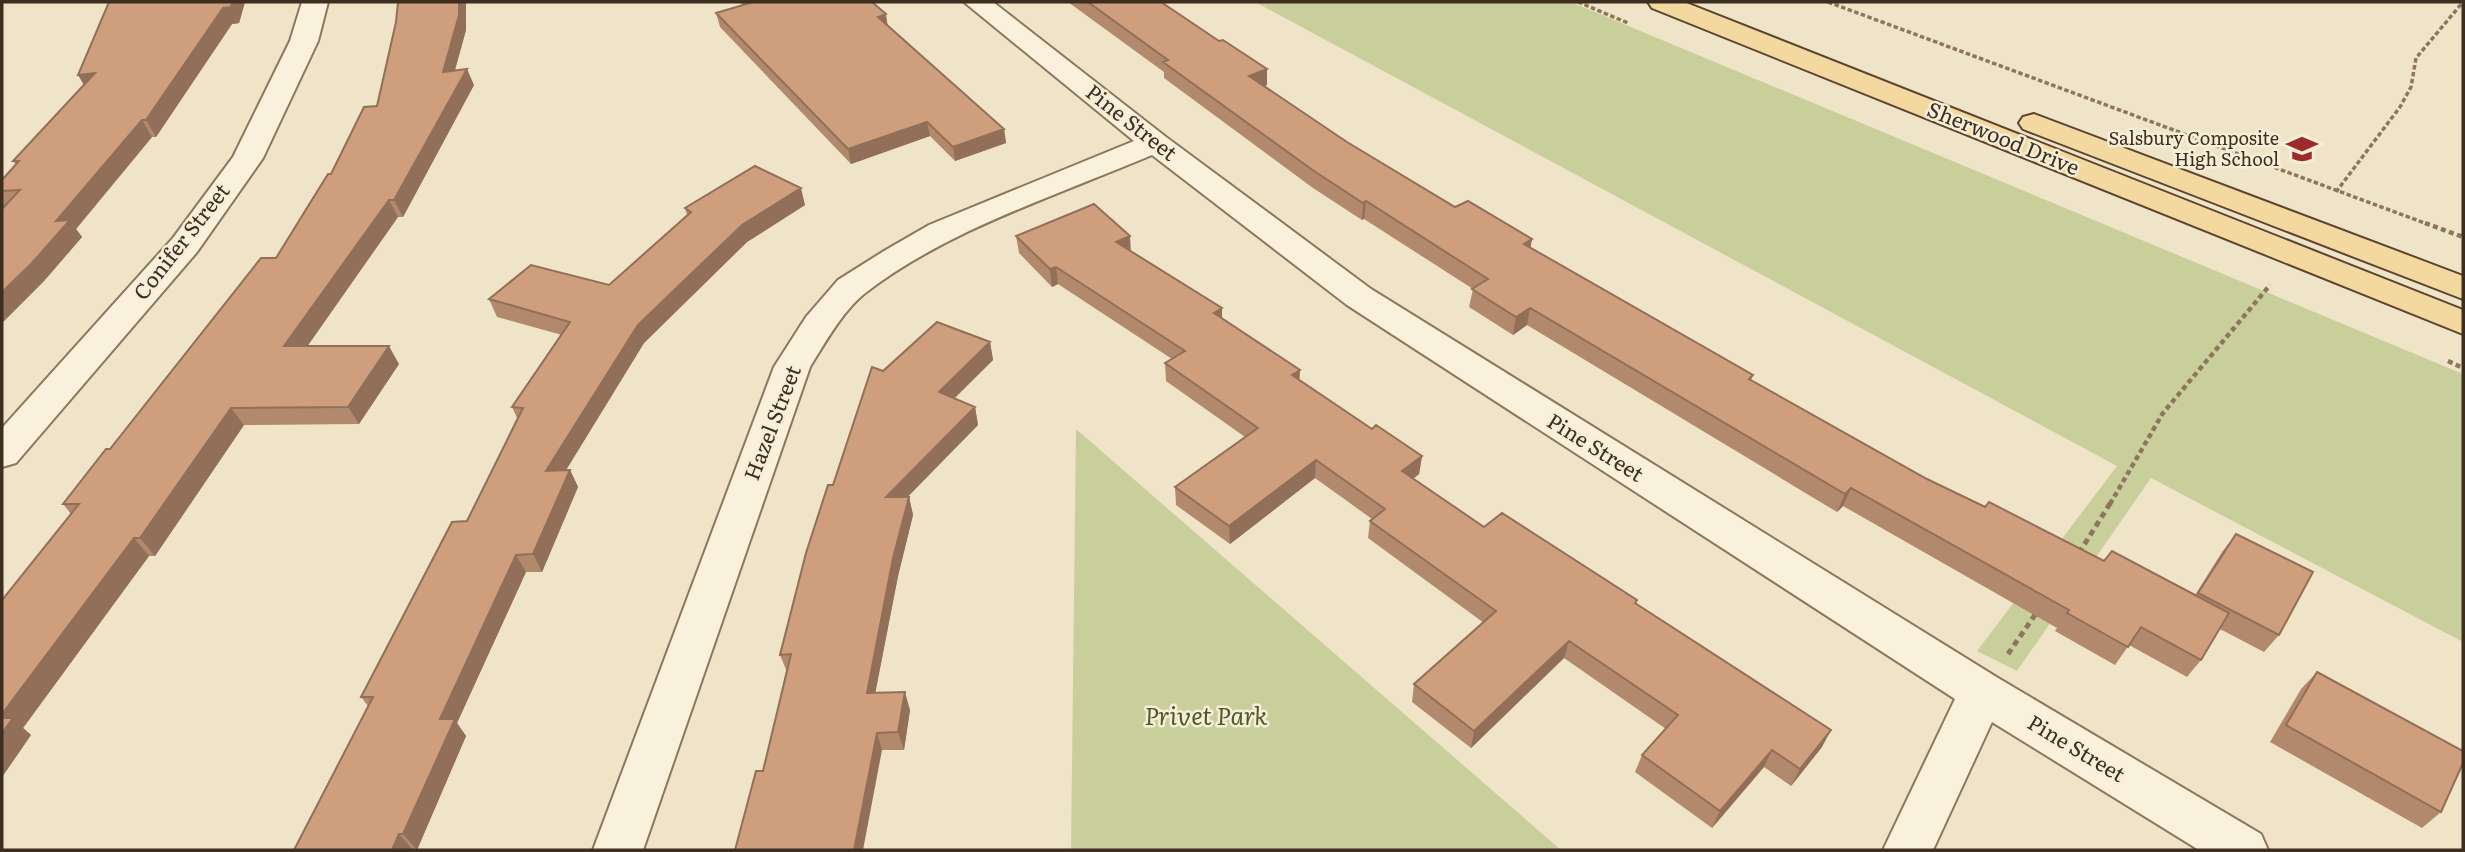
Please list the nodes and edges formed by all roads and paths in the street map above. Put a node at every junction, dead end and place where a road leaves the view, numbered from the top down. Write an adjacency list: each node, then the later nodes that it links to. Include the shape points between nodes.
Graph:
1 (315, 2): 14 (street, Conifer Street, via 304,41 248,158 185,245)
2 (977, 2): 7 (street, Pine Street)
3 (1661, 2): 13 (main road, Sherwood Drive)
4 (1722, 2): 12 (main road, Sherwood Drive)
5 (1828, 2): 8 (path)
6 (2463, 2): 8 (path, via 2416,58 2411,87 2400,107)
7 (1155, 143): 17 (street, Pine Street, via 1359,297); 18 (street, Hazel Street, via 940,232 850,288 820,325 792,367)
8 (2337, 190): 9 (path); 10 (path)
9 (2332, 200)
10 (2463, 237)
11 (2272, 282): 15 (path, via 2163,413)
12 (2463, 288)
13 (2463, 323)
14 (2, 453)
15 (2075, 558)
16 (2044, 603): 17 (path)
17 (1982, 692): 19 (street); 20 (street, Pine Street)
18 (618, 850)
19 (1908, 850)
20 (2243, 850)

